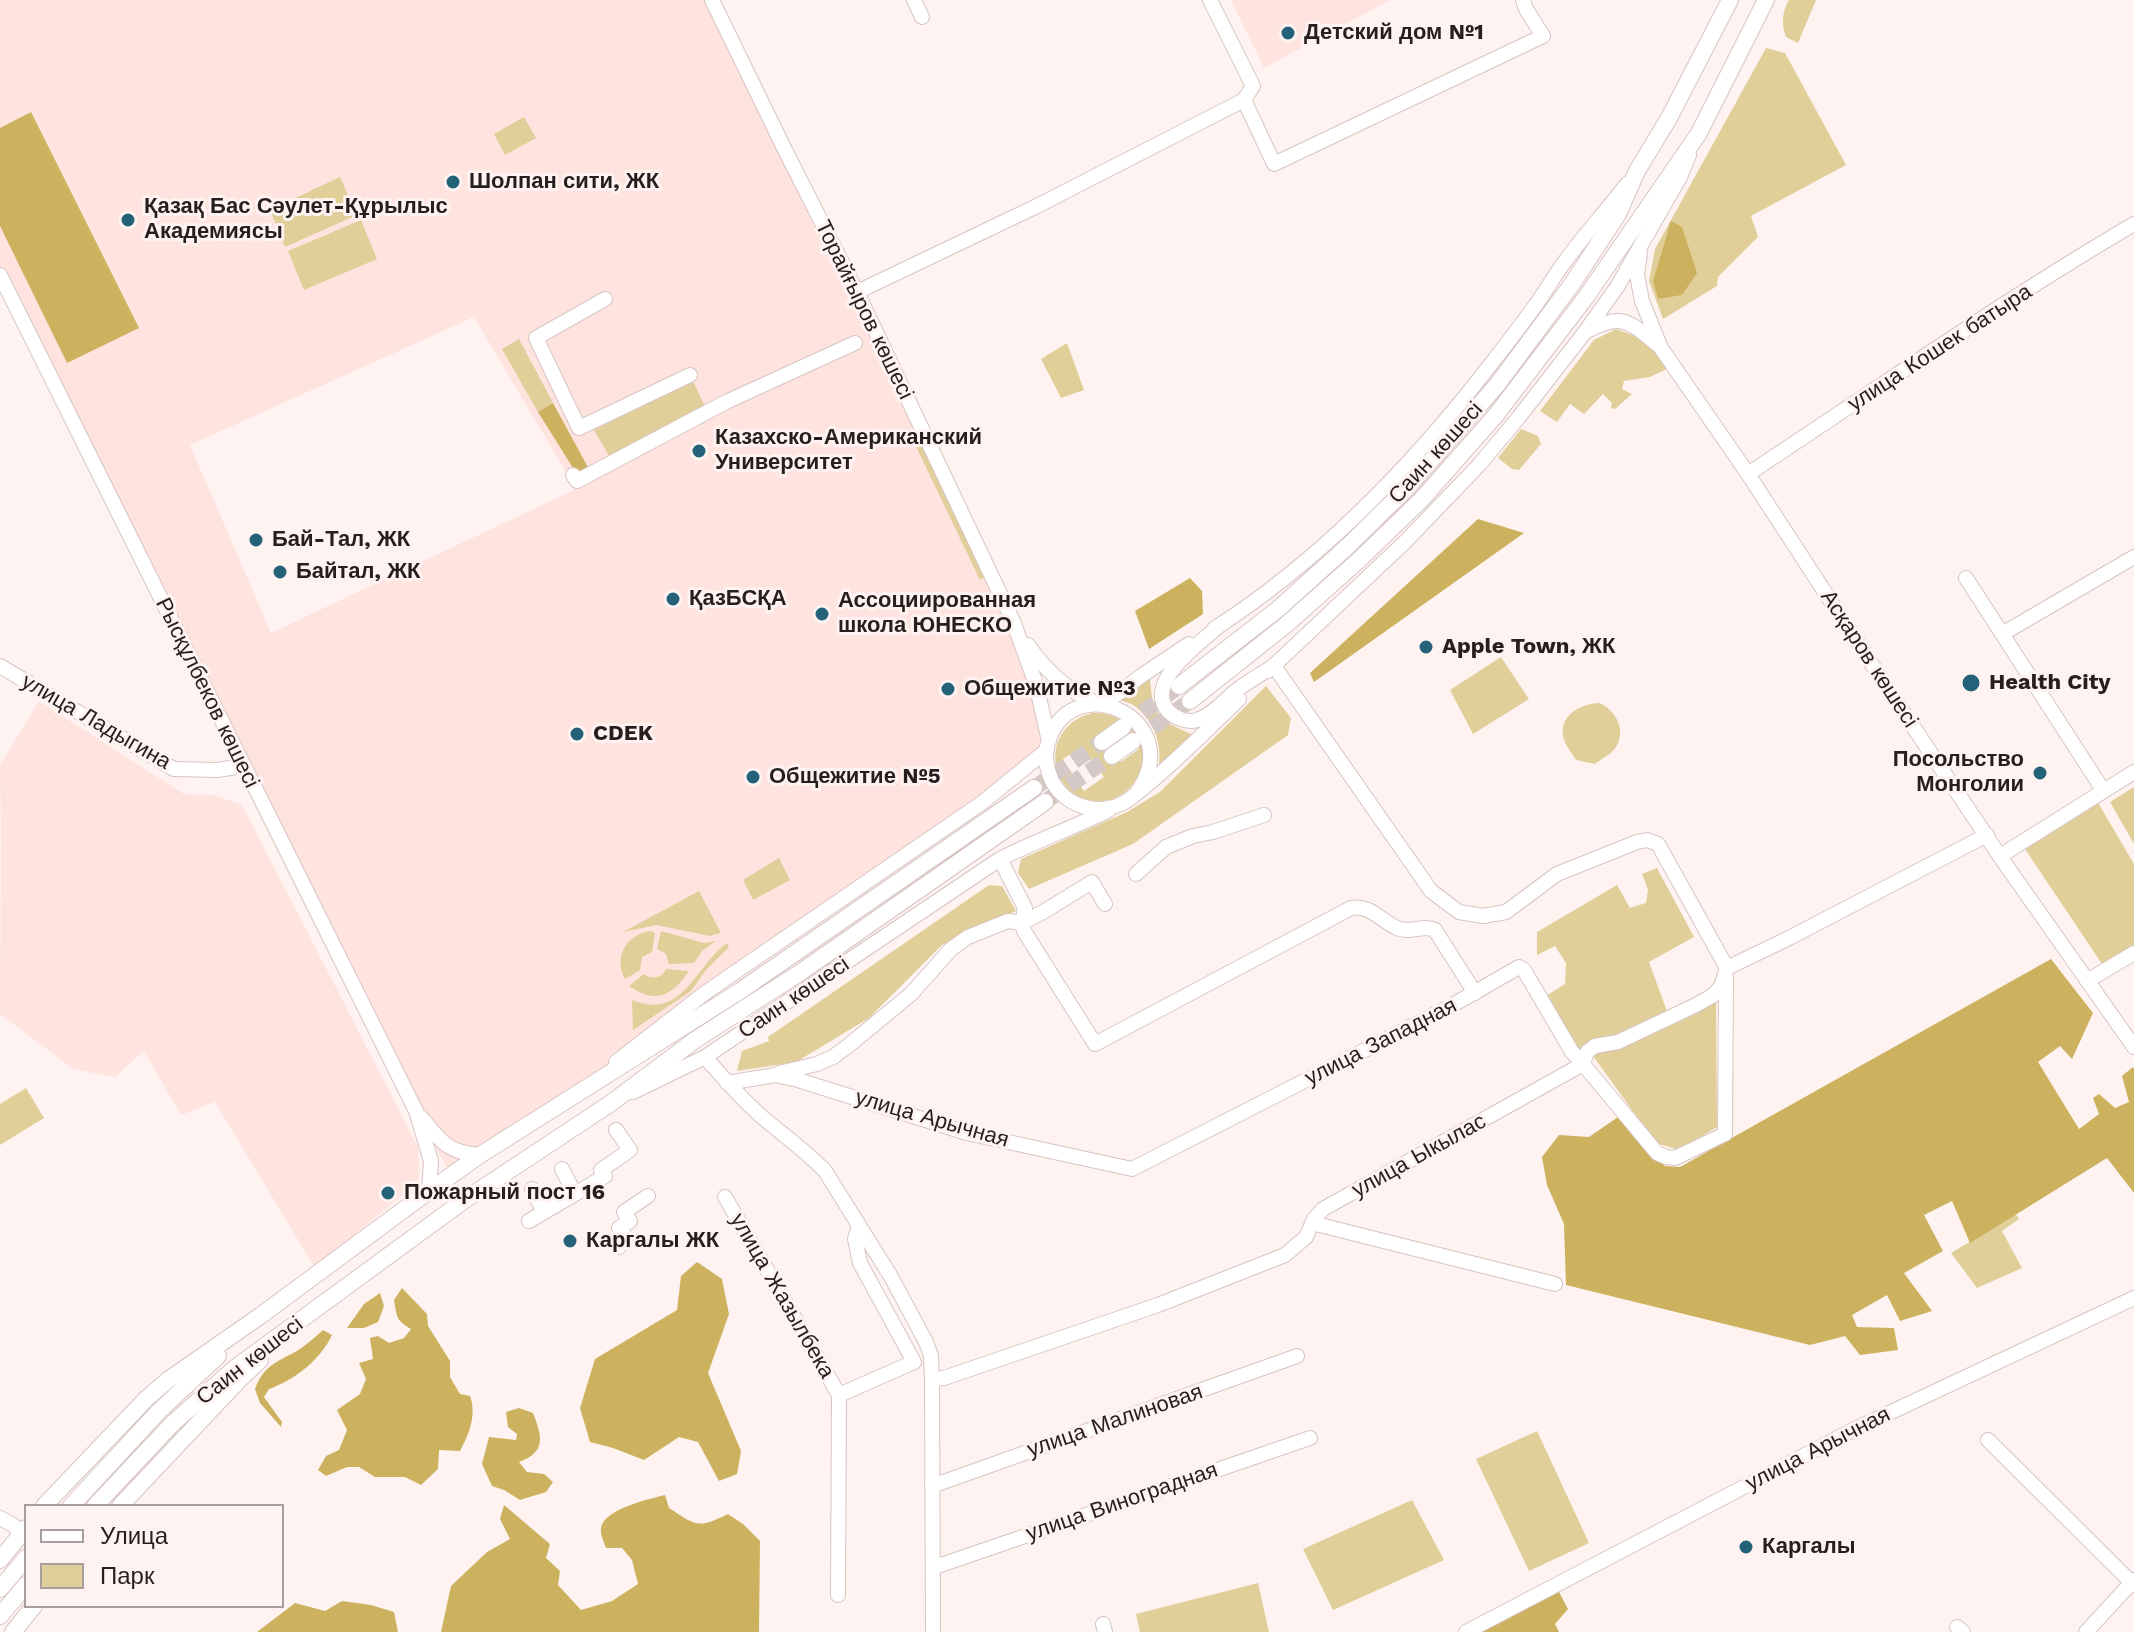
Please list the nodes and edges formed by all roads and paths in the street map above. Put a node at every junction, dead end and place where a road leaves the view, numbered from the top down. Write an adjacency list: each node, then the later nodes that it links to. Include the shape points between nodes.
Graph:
1 (712, 0): 14 (street, Торайғыров көшесі)
2 (914, 0): 7 (street)
3 (1210, 0): 8 (street, via 1253,86)
4 (1523, 0): 8 (street, via 1543,36 1274,164)
5 (1730, 0): 10 (main road, Саин көшесі)
6 (1766, 0): 9 (main road)
7 (922, 17)
8 (1244, 100): 14 (street)
9 (1699, 133): 12 (street); 30 (main road, Саин көшесі, via 1586,297 1477,438 1389,532 1287,624)
10 (1637, 171): 25 (street, via 1490,366 1402,468 1288,576); 29 (main road, Саин көшесі, via 1618,214 1572,284 1446,446 1278,609)
11 (2134, 224): 20 (street, улица Кошек батыра)
12 (1642, 241): 16 (street); 18 (street, via 1637,275)
13 (0, 275): 35 (street, Рысқұлбеков көшесі)
14 (857, 292): 24 (street, Торайғыров көшесі)
15 (605, 299): 19 (street, via 536,338 579,428)
16 (1585, 332): 18 (street, via 1605,322 1623,321); 28 (street, via 1479,465)
17 (855, 343): 21 (street, via 726,402 577,481)
18 (1661, 348): 20 (street, Асқаров көшесі)
19 (690, 375)
20 (1748, 474): 43 (street, Асқаров көшесі)
21 (573, 475)
22 (2134, 557): 26 (street)
23 (1966, 578): 26 (street)
24 (1013, 621): 31 (street, via 1052,676); 33 (street, via 1036,684)
25 (1221, 624): 28 (street, via 1167,676 1162,696 1169,712 1197,720); 31 (street)
26 (2002, 634): 38 (street)
27 (0, 666): 35 (street, улица Ладыгина, via 174,769)
28 (1274, 666): 39 (street); 50 (street, via 1431,891 1459,912 1506,912 1557,874 1647,840 1658,844)
29 (1179, 686)
30 (1190, 701)
31 (1101, 704): 33 (street, via 1069,713); 39 (street, via 1127,713 1145,733 1150,764)
32 (1128, 734): 34 (main road)
33 (1048, 746): 41 (street, via 1049,774 1071,802 1098,809); 58 (street, via 983,802 705,993)
34 (1107, 749)
35 (243, 766): 60 (street, Рысқұлбеков көшесі)
36 (2134, 772): 38 (street)
37 (1034, 788): 58 (main road, via 740,991)
38 (2103, 790): 44 (street)
39 (1138, 791): 41 (street)
40 (1045, 802): 59 (main road)
41 (1124, 802): 45 (street, Саин көшесі)
42 (1264, 815): 46 (street, via 1166,847)
43 (1987, 835): 44 (street, Асқаров көшесі); 50 (street)
44 (2000, 856): 51 (street, Асқаров көшесі)
45 (1000, 859): 48 (street, via 1025,908); 54 (street, Саин көшесі)
46 (1136, 874)
47 (1105, 904): 48 (street, via 1092,882)
48 (1022, 923): 52 (street, via 1095,1044 1358,907 1396,928 1435,930); 56 (street, via 1008,921 968,937 911,994 833,1057)
49 (2134, 953): 51 (street)
50 (1727, 968): 55 (street, улица Ыкылас, via 1712,996 1618,1042 1595,1046); 55 (street, via 1725,1134 1675,1158 1657,1153)
51 (2087, 981): 53 (street, Асқаров көшесі)
52 (1475, 993): 55 (street, улица Западная, via 1519,967 1524,970); 63 (street, улица Западная)
53 (2134, 1047)
54 (705, 1057): 57 (street); 59 (street, Саин көшесі)
55 (1583, 1064): 72 (street, улица Ыкылас, via 1323,1209)
56 (775, 1075): 57 (street, улица Арычная); 63 (street, улица Арычная, via 967,1133)
57 (727, 1083): 73 (street, via 814,1159)
58 (577, 1093): 62 (main road)
59 (611, 1103): 77 (main road, Саин көшесі, via 466,1199)
60 (416, 1111): 62 (street, via 452,1150); 66 (street, via 431,1161)
61 (616, 1130): 67 (street, via 630,1150 601,1170 605,1176)
62 (480, 1155): 66 (main road)
63 (1137, 1168)
64 (562, 1169): 67 (street)
65 (532, 1189): 70 (street)
66 (429, 1191): 78 (main road)
67 (575, 1194): 70 (street)
68 (648, 1196): 74 (street, via 624,1212 630,1221 619,1228 625,1237)
69 (725, 1197): 81 (street, улица Жазылбека)
70 (544, 1212): 71 (street)
71 (529, 1221)
72 (1312, 1223): 75 (street); 80 (street, улица Ыкылас, via 1297,1247 1267,1263 1158,1305)
73 (859, 1226): 80 (street, via 926,1342); 81 (street, улица Жазылбека, via 855,1239 860,1263 914,1362)
74 (619, 1247)
75 (1555, 1284)
76 (2134, 1298): 102 (street, улица Арычная, via 1853,1430)
77 (314, 1311): 87 (main road, Саин көшесі, via 235,1368 172,1424); 88 (main road, Саин көшесі, via 244,1375)
78 (260, 1316): 85 (main road, Саин көшесі, via 147,1398); 86 (main road, Саин көшесі, via 159,1411)
79 (1297, 1356): 84 (street, улица Малиновая)
80 (932, 1379): 84 (street)
81 (839, 1395): 97 (street, улица Жазылбека)
82 (1310, 1438): 93 (street, улица Виноградная)
83 (1988, 1440): 94 (street)
84 (932, 1486): 93 (street)
85 (46, 1504)
86 (73, 1504)
87 (97, 1504)
88 (122, 1504)
89 (0, 1518): 90 (street)
90 (24, 1530): 91 (main road)
91 (0, 1560)
92 (24, 1560): 96 (main road)
93 (935, 1567): 101 (street)
94 (2133, 1583): 103 (street)
95 (24, 1587): 99 (main road)
96 (0, 1589)
97 (838, 1595)
98 (32, 1608): 100 (main road)
99 (0, 1616)
100 (13, 1632)
101 (933, 1632)
102 (1466, 1632)
103 (2086, 1632)

